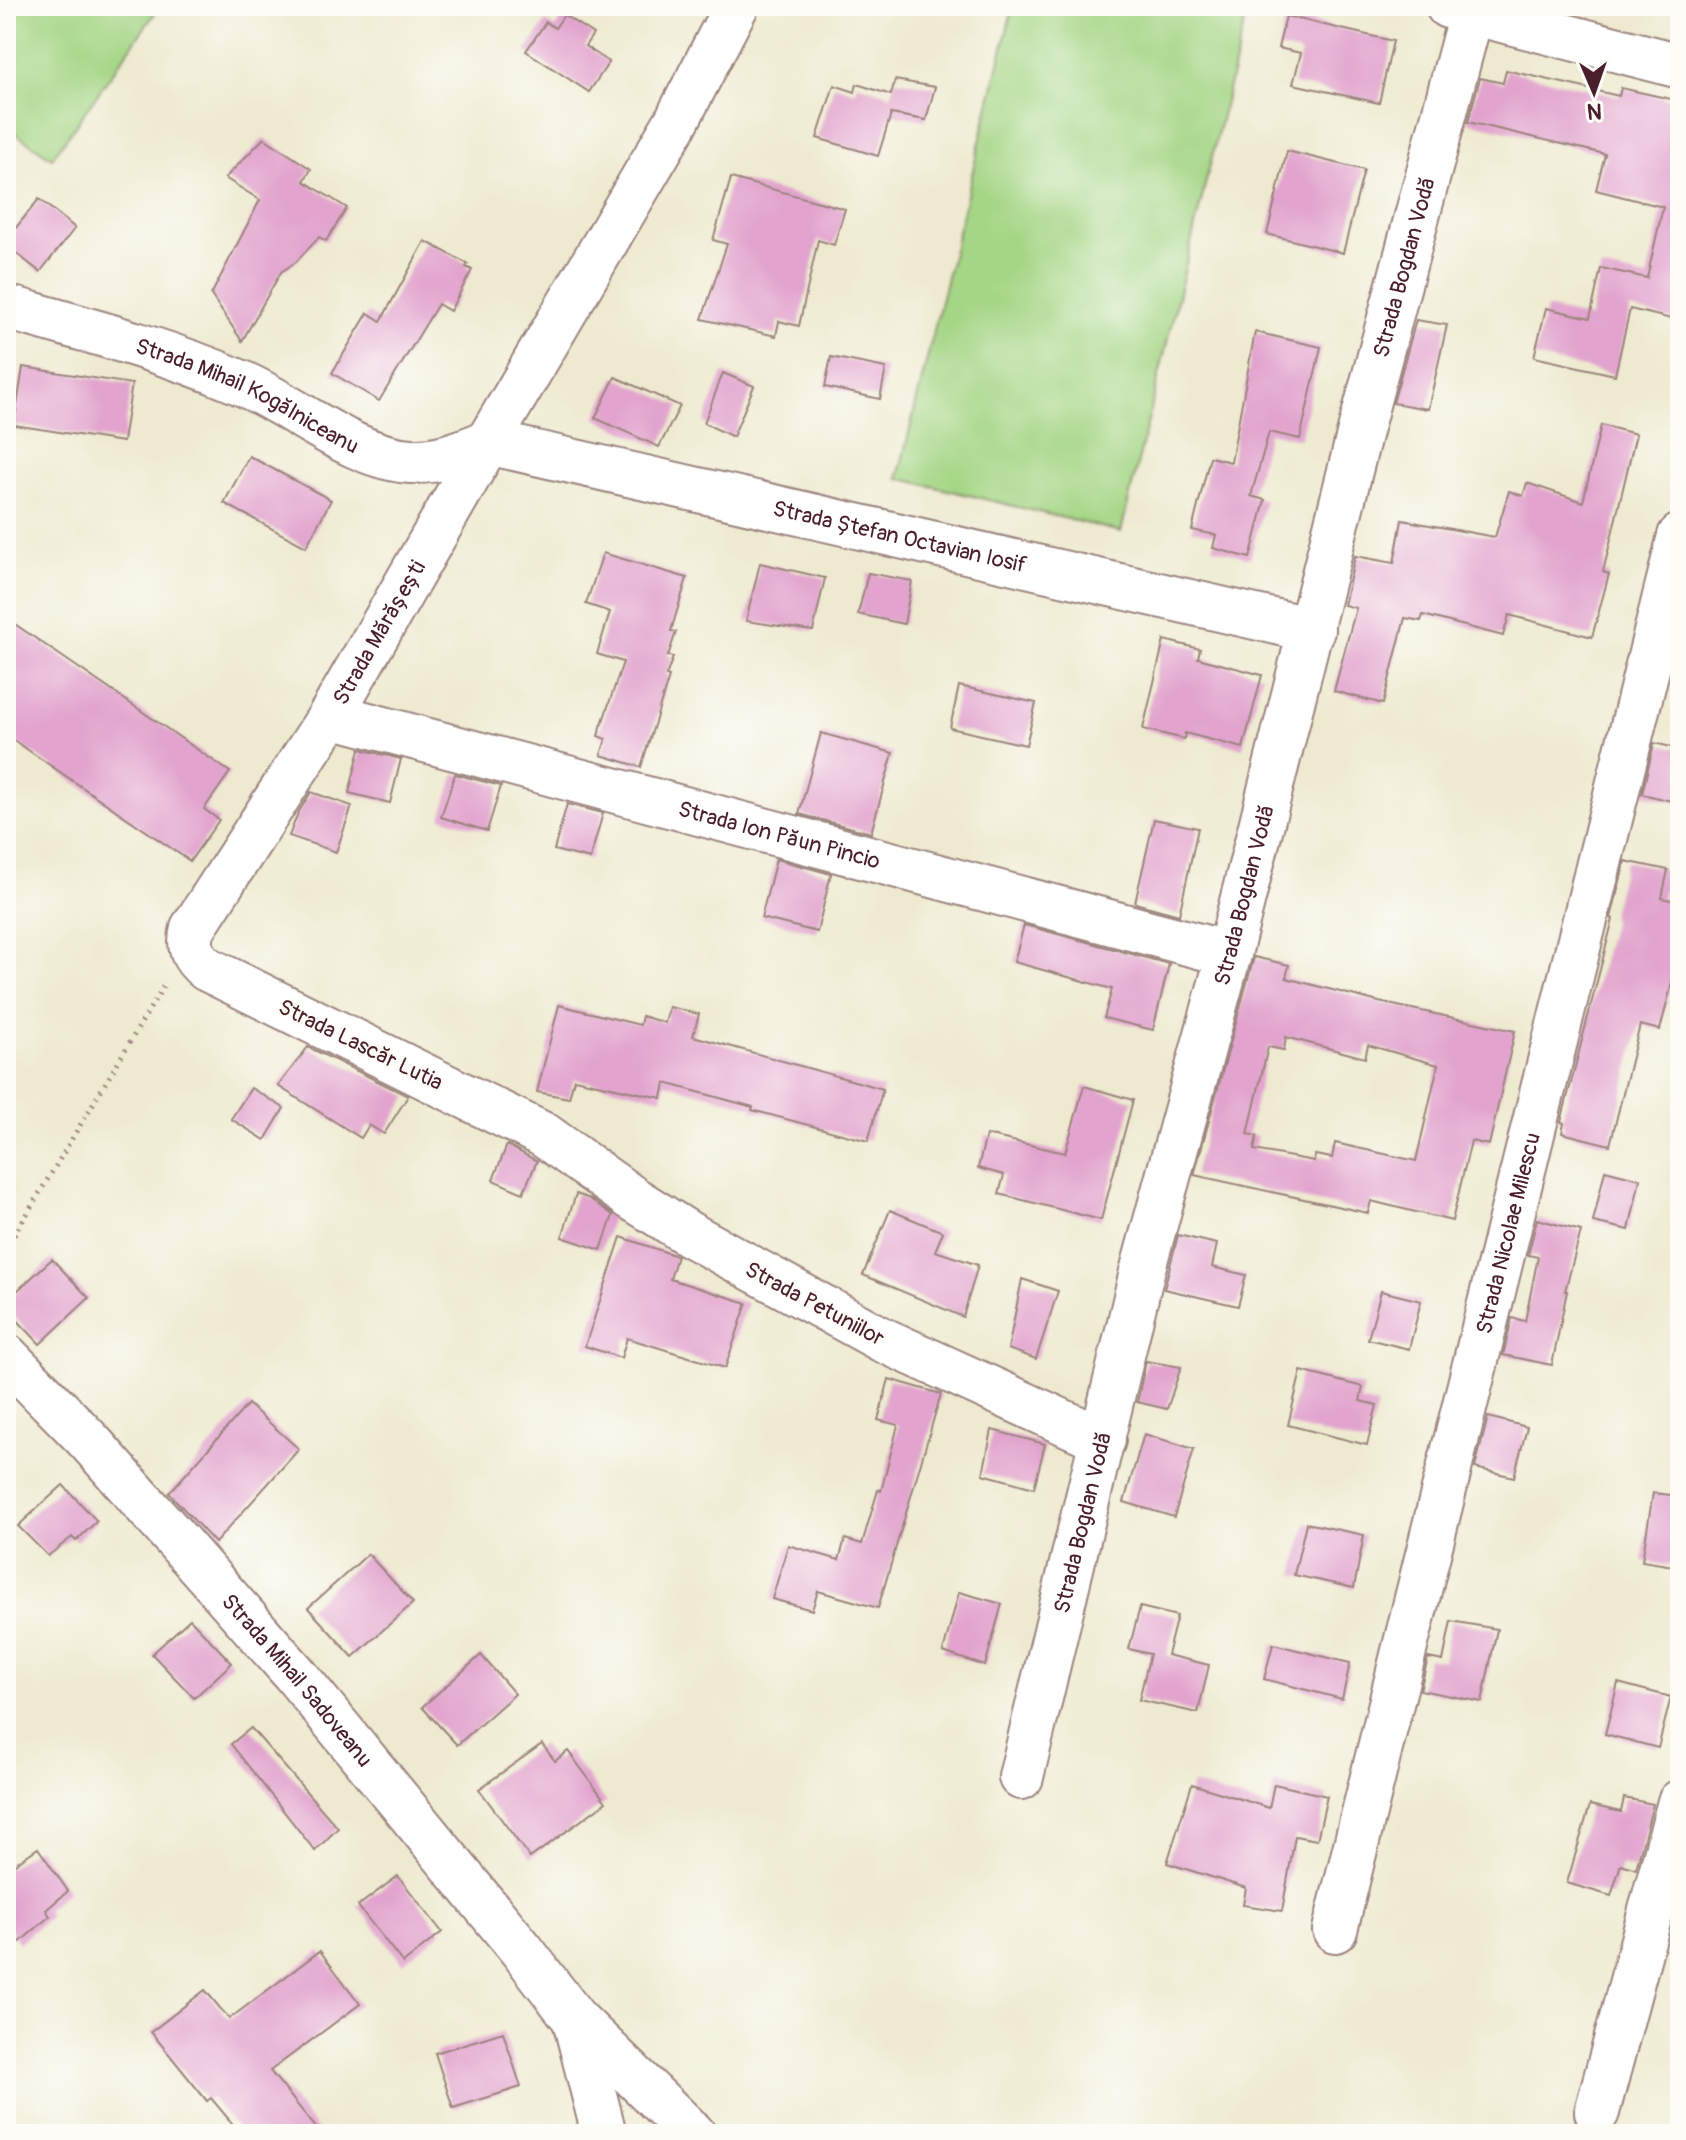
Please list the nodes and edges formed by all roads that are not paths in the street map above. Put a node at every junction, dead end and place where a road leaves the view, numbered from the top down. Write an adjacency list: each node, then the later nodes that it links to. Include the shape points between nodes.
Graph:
1 (736, 6): 5 (street, Strada Mărășești, via 675,124)
2 (1464, 8): 3 (street); 7 (street, Strada Bogdan Vodă)
3 (1680, 66)
4 (6, 307): 5 (street, Strada Mihail Kogălniceanu, via 169,354 241,382 384,456 413,461 448,458)
5 (488, 442): 7 (street, Strada Ștefan Octavian Iosif); 8 (street, Strada Mărășești)
6 (1680, 536): 16 (street, Strada Nicolae Milescu)
7 (1312, 630): 10 (street, Strada Bogdan Vodă)
8 (331, 715): 9 (street, Strada Mărășești, via 199,916); 10 (street, Strada Ion Păun Pincio)
9 (189, 944): 11 (street, Strada Lascăr Lutia, via 207,969)
10 (1229, 954): 13 (street, Strada Bogdan Vodă, via 1142,1272)
11 (544, 1135): 13 (street, Strada Petuniilor, via 632,1198 790,1291 881,1339)
12 (6, 1356): 17 (street, Strada Mihail Sadoveanu, via 90,1442 294,1673)
13 (1103, 1440): 14 (street, Strada Bogdan Vodă)
14 (1021, 1777)
15 (1680, 1802): 18 (street)
16 (1335, 1930)
17 (574, 2018): 19 (street, Strada Mihail Sadoveanu); 20 (street, Strada Mihail Sadoveanu)
18 (1597, 2112)
19 (604, 2134)
20 (693, 2134)

